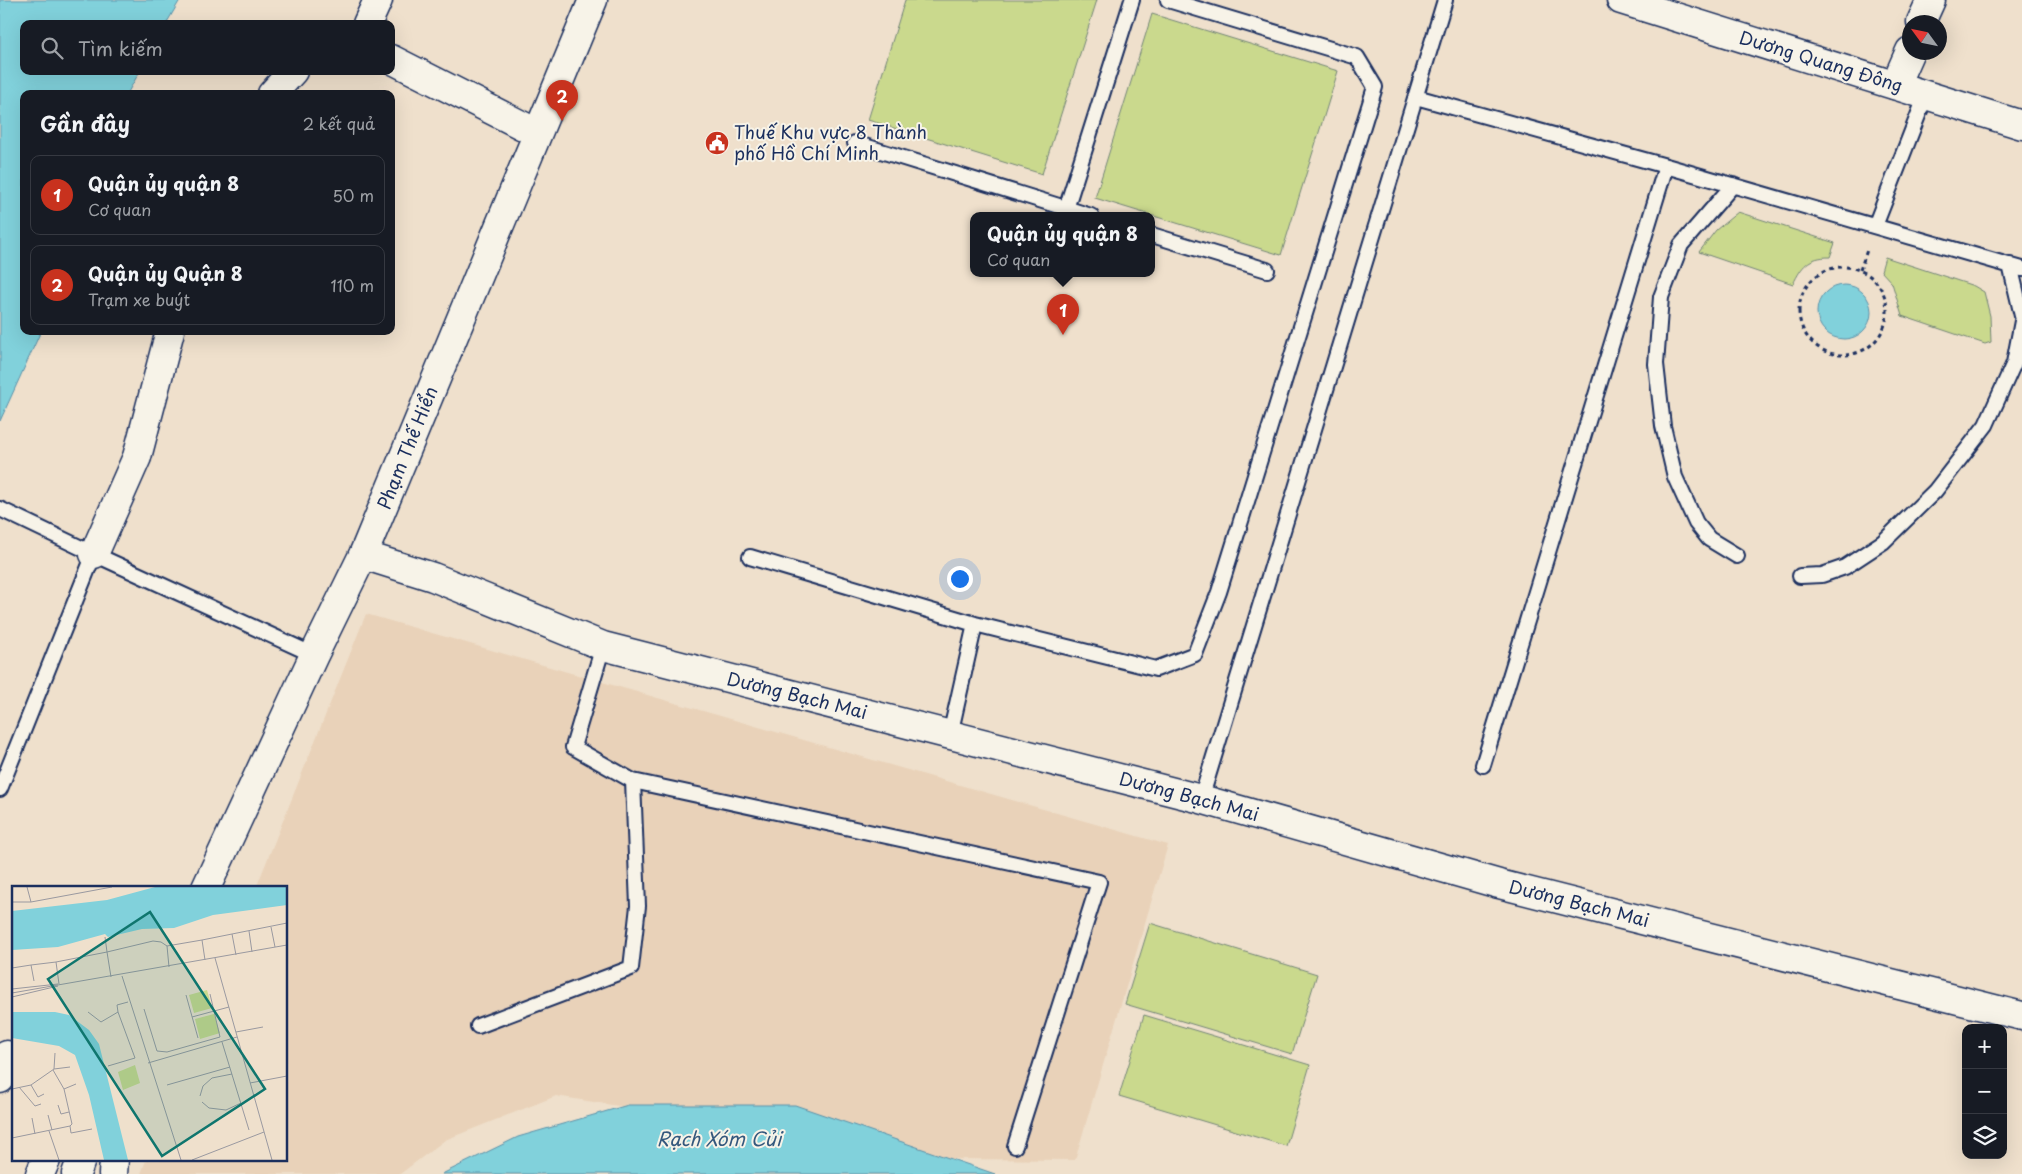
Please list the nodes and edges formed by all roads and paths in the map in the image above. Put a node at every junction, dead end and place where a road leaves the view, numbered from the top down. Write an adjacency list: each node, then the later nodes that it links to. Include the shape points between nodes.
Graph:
1 (378, 0): 9 (street)
2 (592, 0): 18 (street, Phạm Thế Hiển)
3 (1132, 0): 22 (lane)
4 (1168, 0): 38 (lane, via 1357,57 1375,87 1219,592 1195,654 1156,669)
5 (1445, 0): 16 (lane)
6 (1621, 0): 13 (street, Dương Quang Đông)
7 (1931, 0): 8 (street)
8 (1924, 15)
9 (369, 20)
10 (1906, 60): 13 (street)
11 (395, 61): 18 (street)
12 (289, 75): 14 (street)
13 (1895, 85): 15 (street, Dương Quang Đông)
14 (276, 90)
15 (1926, 95): 17 (street, Dương Quang Đông); 24 (lane)
16 (1416, 97): 20 (lane); 45 (lane)
17 (2022, 125)
18 (537, 133): 34 (street, Phạm Thế Hiển)
19 (855, 143): 22 (lane)
20 (1666, 166): 21 (lane); 42 (lane)
21 (1733, 185): 24 (lane); 35 (lane, via 1681,245 1661,297 1656,364 1662,426 1675,477 1696,523 1709,539)
22 (1066, 209): 23 (lane)
23 (1077, 212)
24 (1875, 226): 26 (lane)
25 (1155, 236): 27 (lane)
26 (2016, 267): 29 (lane)
27 (1267, 270)
28 (1884, 296): 28 (path, via 1877,283 1865,273 1836,267 1821,272 1801,295 1800,322 1805,335 1827,352 1840,355 1867,348 1884,327 1887,311)
29 (2022, 316)
30 (2022, 321): 37 (lane, via 2014,363 1986,425 1935,491 1883,542 1845,567 1822,575)
31 (169, 335): 33 (street, via 137,457)
32 (0, 509): 33 (lane)
33 (94, 554): 40 (lane); 44 (lane)
34 (363, 555): 39 (street, Dương Bạch Mai, via 433,578); 40 (street, Phạm Thế Hiển)
35 (1737, 556)
36 (750, 557): 38 (lane)
37 (1800, 576)
38 (975, 624): 41 (lane)
39 (602, 646): 41 (street, Dương Bạch Mai); 43 (lane, via 573,748)
40 (314, 655): 46 (street, Phạm Thế Hiển)
41 (950, 735): 45 (street, Dương Bạch Mai)
42 (1483, 765)
43 (633, 781): 48 (lane, via 638,906 631,968); 49 (lane, via 1099,882)
44 (0, 789)
45 (1201, 799): 47 (street, Dương Bạch Mai, via 1499,884)
46 (207, 886)
47 (2022, 1016)
48 (478, 1026)
49 (1015, 1146)
50 (45, 1162): 52 (street)
51 (80, 1162): 53 (street)
52 (40, 1174)
53 (76, 1174)

